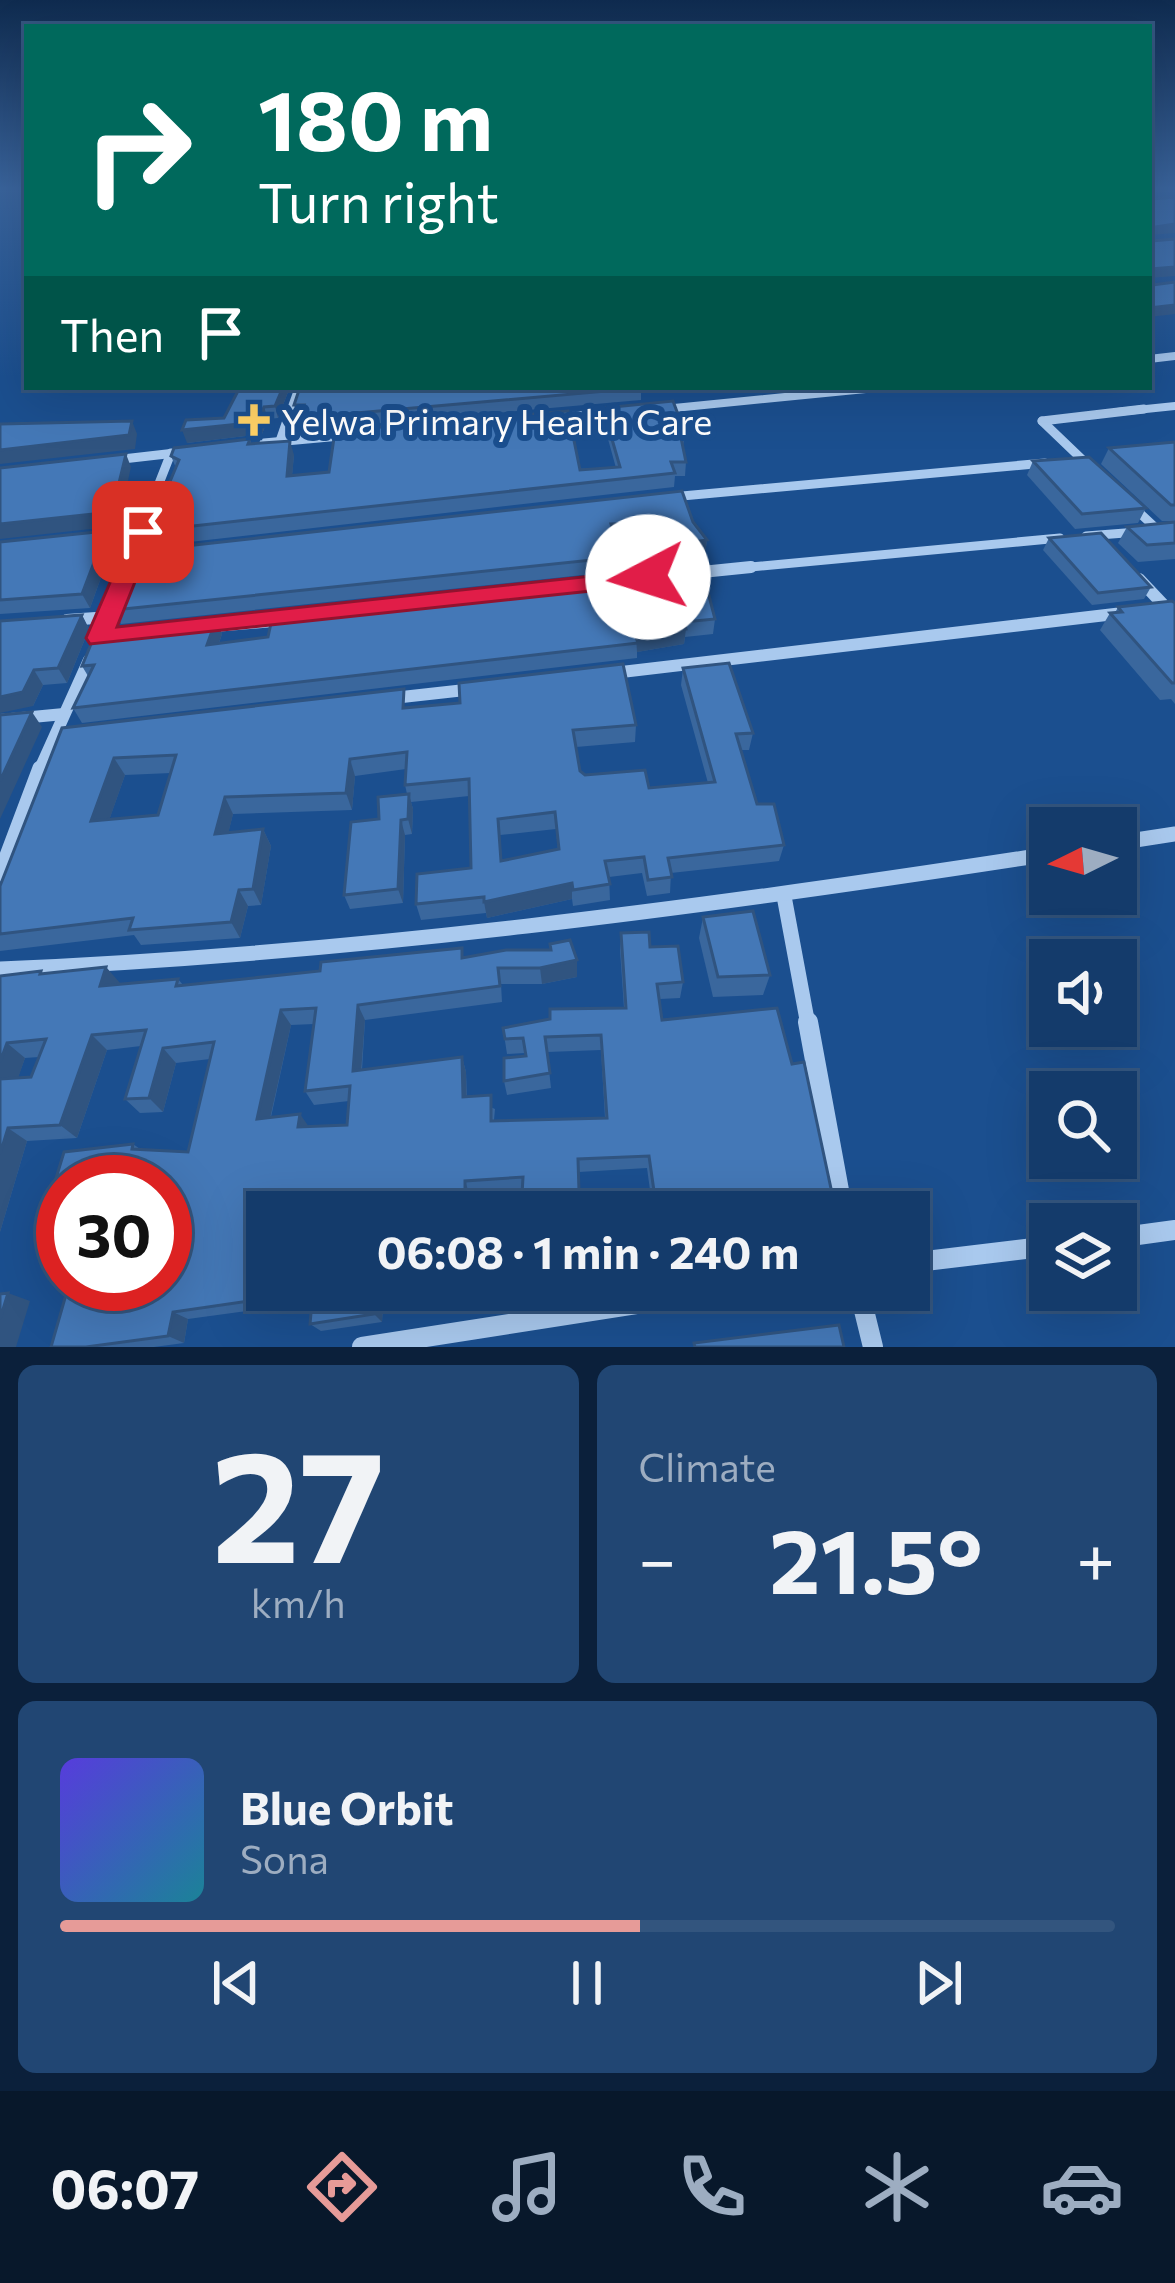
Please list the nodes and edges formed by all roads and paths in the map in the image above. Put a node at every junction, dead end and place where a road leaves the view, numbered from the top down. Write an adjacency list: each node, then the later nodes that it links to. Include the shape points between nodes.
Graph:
1 (298, 390): 10 (street)
2 (712, 390): 4 (street)
3 (857, 390): 4 (street)
4 (723, 404): 6 (street)
5 (1175, 406): 15 (street, via 1042,421)
6 (653, 410)
7 (629, 412): 8 (street)
8 (536, 419)
9 (373, 434): 10 (street)
10 (280, 441): 11 (street)
11 (258, 444)
12 (193, 451): 13 (street)
13 (171, 453): 16 (street); 22 (street)
14 (1105, 456): 15 (street)
15 (1082, 459): 17 (street); 19 (street)
16 (107, 460)
17 (1097, 474)
18 (1113, 488): 21 (street)
19 (668, 497)
20 (1175, 530): 21 (street)
21 (1159, 531): 23 (street)
22 (143, 532): 24 (street); 27 (street)
23 (1096, 535): 25 (street); 29 (street)
24 (75, 540)
25 (1111, 549)
26 (157, 554): 27 (street)
27 (134, 557): 31 (street)
28 (1125, 564): 30 (street)
29 (676, 574)
30 (1172, 610): 37 (street)
31 (110, 616): 33 (street); 36 (street)
32 (290, 619): 34 (street)
33 (44, 622)
34 (194, 628)
35 (123, 635): 36 (street)
36 (99, 638): 40 (street)
37 (606, 674)
38 (491, 687): 39 (street)
39 (375, 700)
40 (64, 714): 41 (street); 43 (street)
41 (0, 720)
42 (75, 735): 43 (street)
43 (52, 737): 47 (street)
44 (1175, 834): 45 (street)
45 (1137, 840)
46 (1029, 857): 48 (street)
47 (0, 874)
48 (784, 896): 49 (street, via 344,951); 50 (street)
49 (0, 969)
50 (839, 1191)
51 (1175, 1230): 52 (street)
52 (1137, 1235)
53 (1029, 1249): 54 (street)
54 (930, 1260)
55 (592, 1311): 57 (street)
56 (864, 1311): 58 (street)
57 (362, 1347)
58 (873, 1347)

